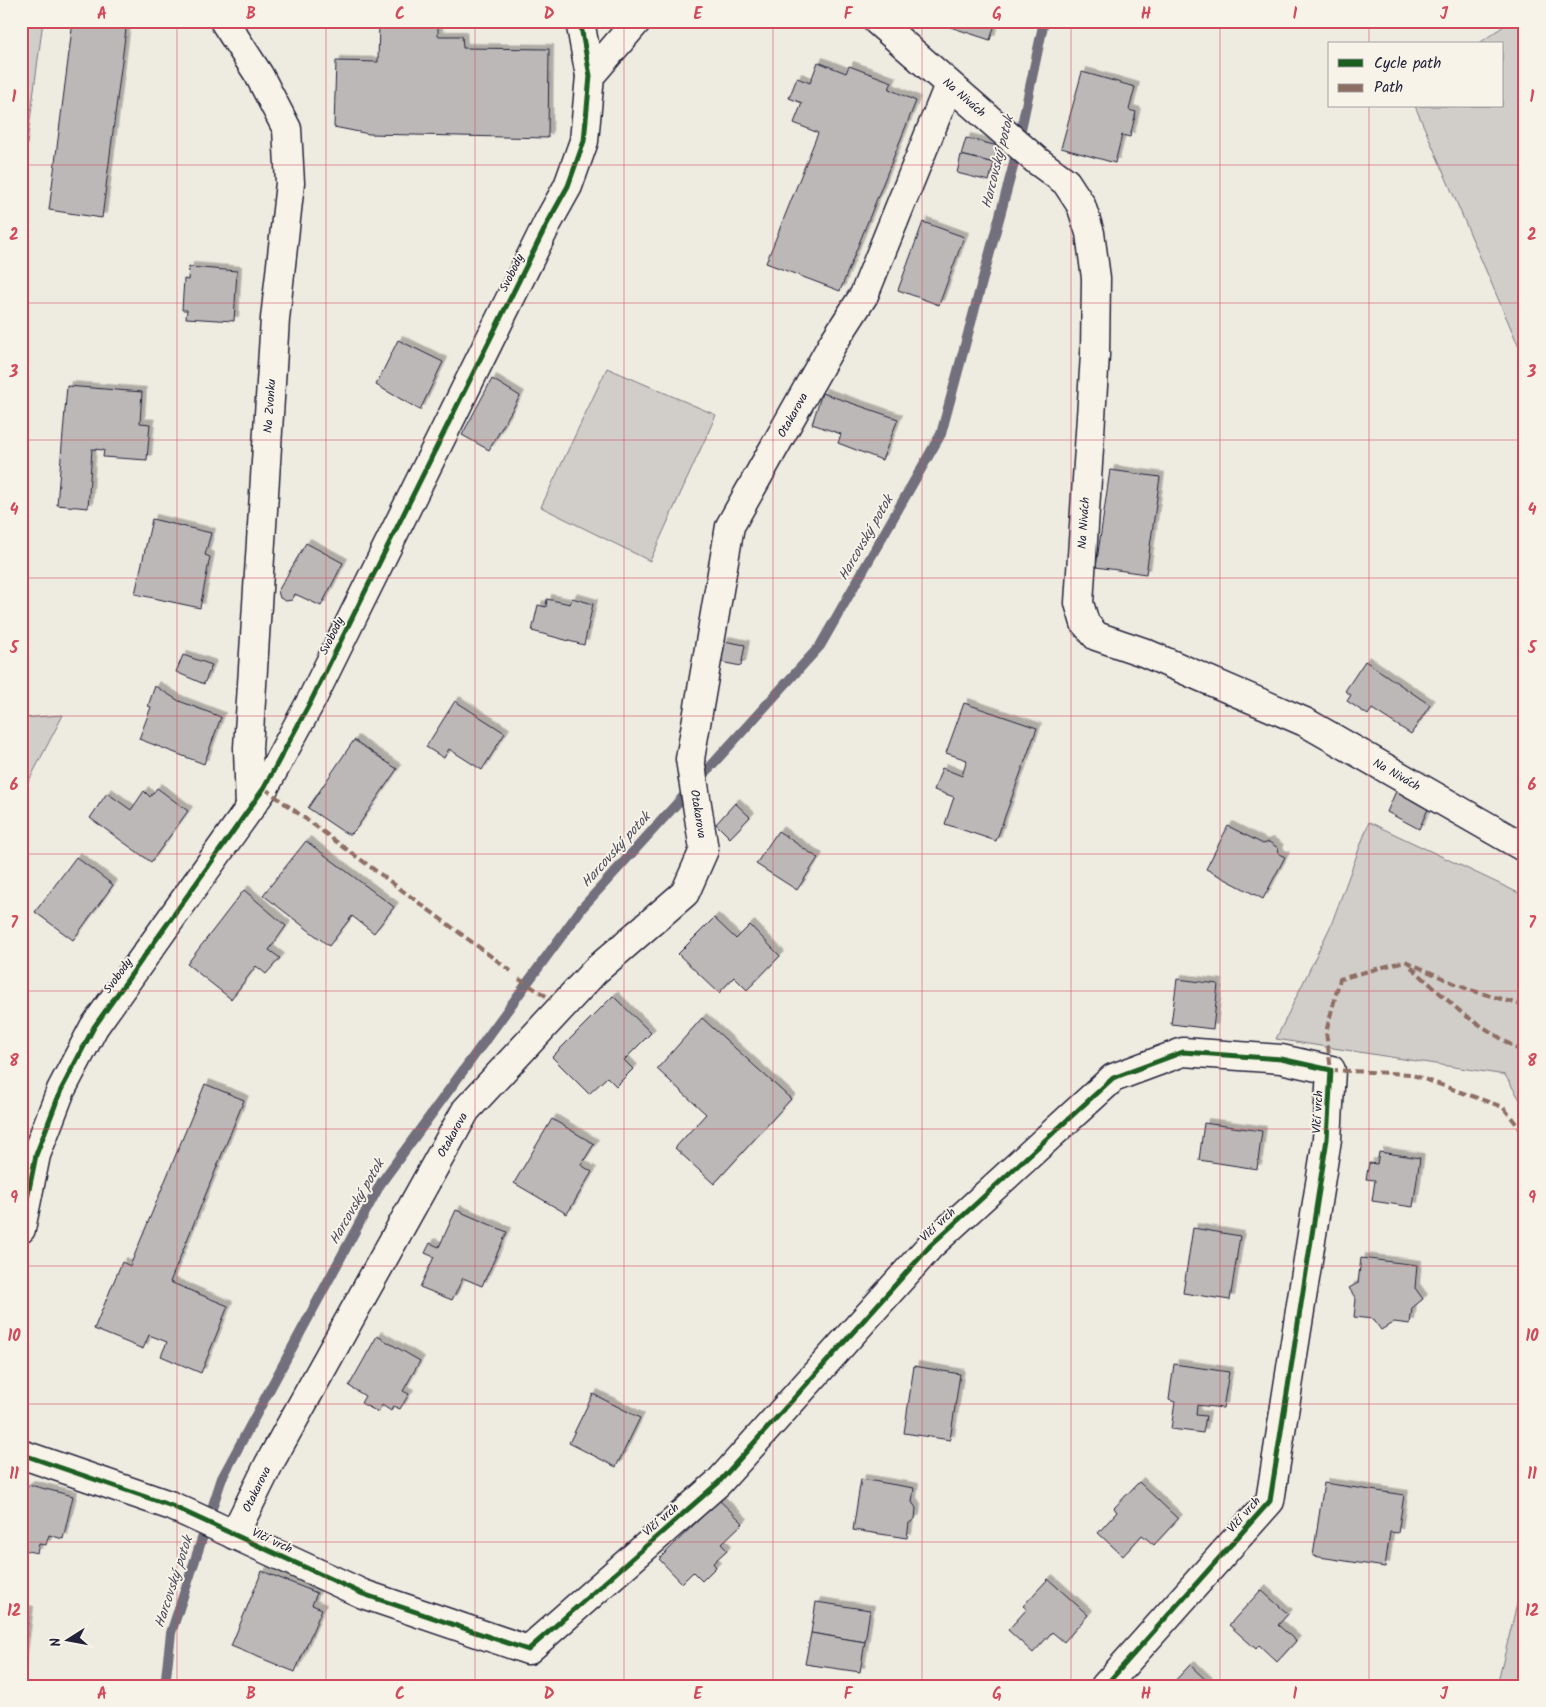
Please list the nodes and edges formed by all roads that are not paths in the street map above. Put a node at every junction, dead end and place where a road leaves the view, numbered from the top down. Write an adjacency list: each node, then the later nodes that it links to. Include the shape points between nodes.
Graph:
1 (224, 21): 7 (street, Na Zvonku, via 259,75 287,129 290,184 275,319 248,738)
2 (580, 21): 5 (street, Svobody)
3 (637, 21): 5 (street)
4 (876, 21): 6 (street, Na Nivách)
5 (590, 76): 7 (street, Svobody, via 584,141 568,186 311,701)
6 (950, 85): 8 (street, Na Nivách, via 1066,182 1081,205 1090,233 1096,278 1095,355 1079,603 1085,623 1096,636 1143,652 1305,722); 11 (street, Otakarova, via 864,295 832,343 730,526 690,759 704,850 685,893 595,971 466,1110)
7 (250, 808): 9 (street, Svobody, via 94,1027 61,1090 36,1155)
8 (1525, 848)
9 (21, 1229)
10 (21, 1454): 11 (street, Vlčí vrch, via 172,1506)
11 (228, 1532): 12 (street, Vlčí vrch, via 363,1594 528,1650 719,1482 931,1245 1113,1078 1183,1052 1281,1059 1331,1070 1327,1139 1270,1501)
12 (1105, 1686)

